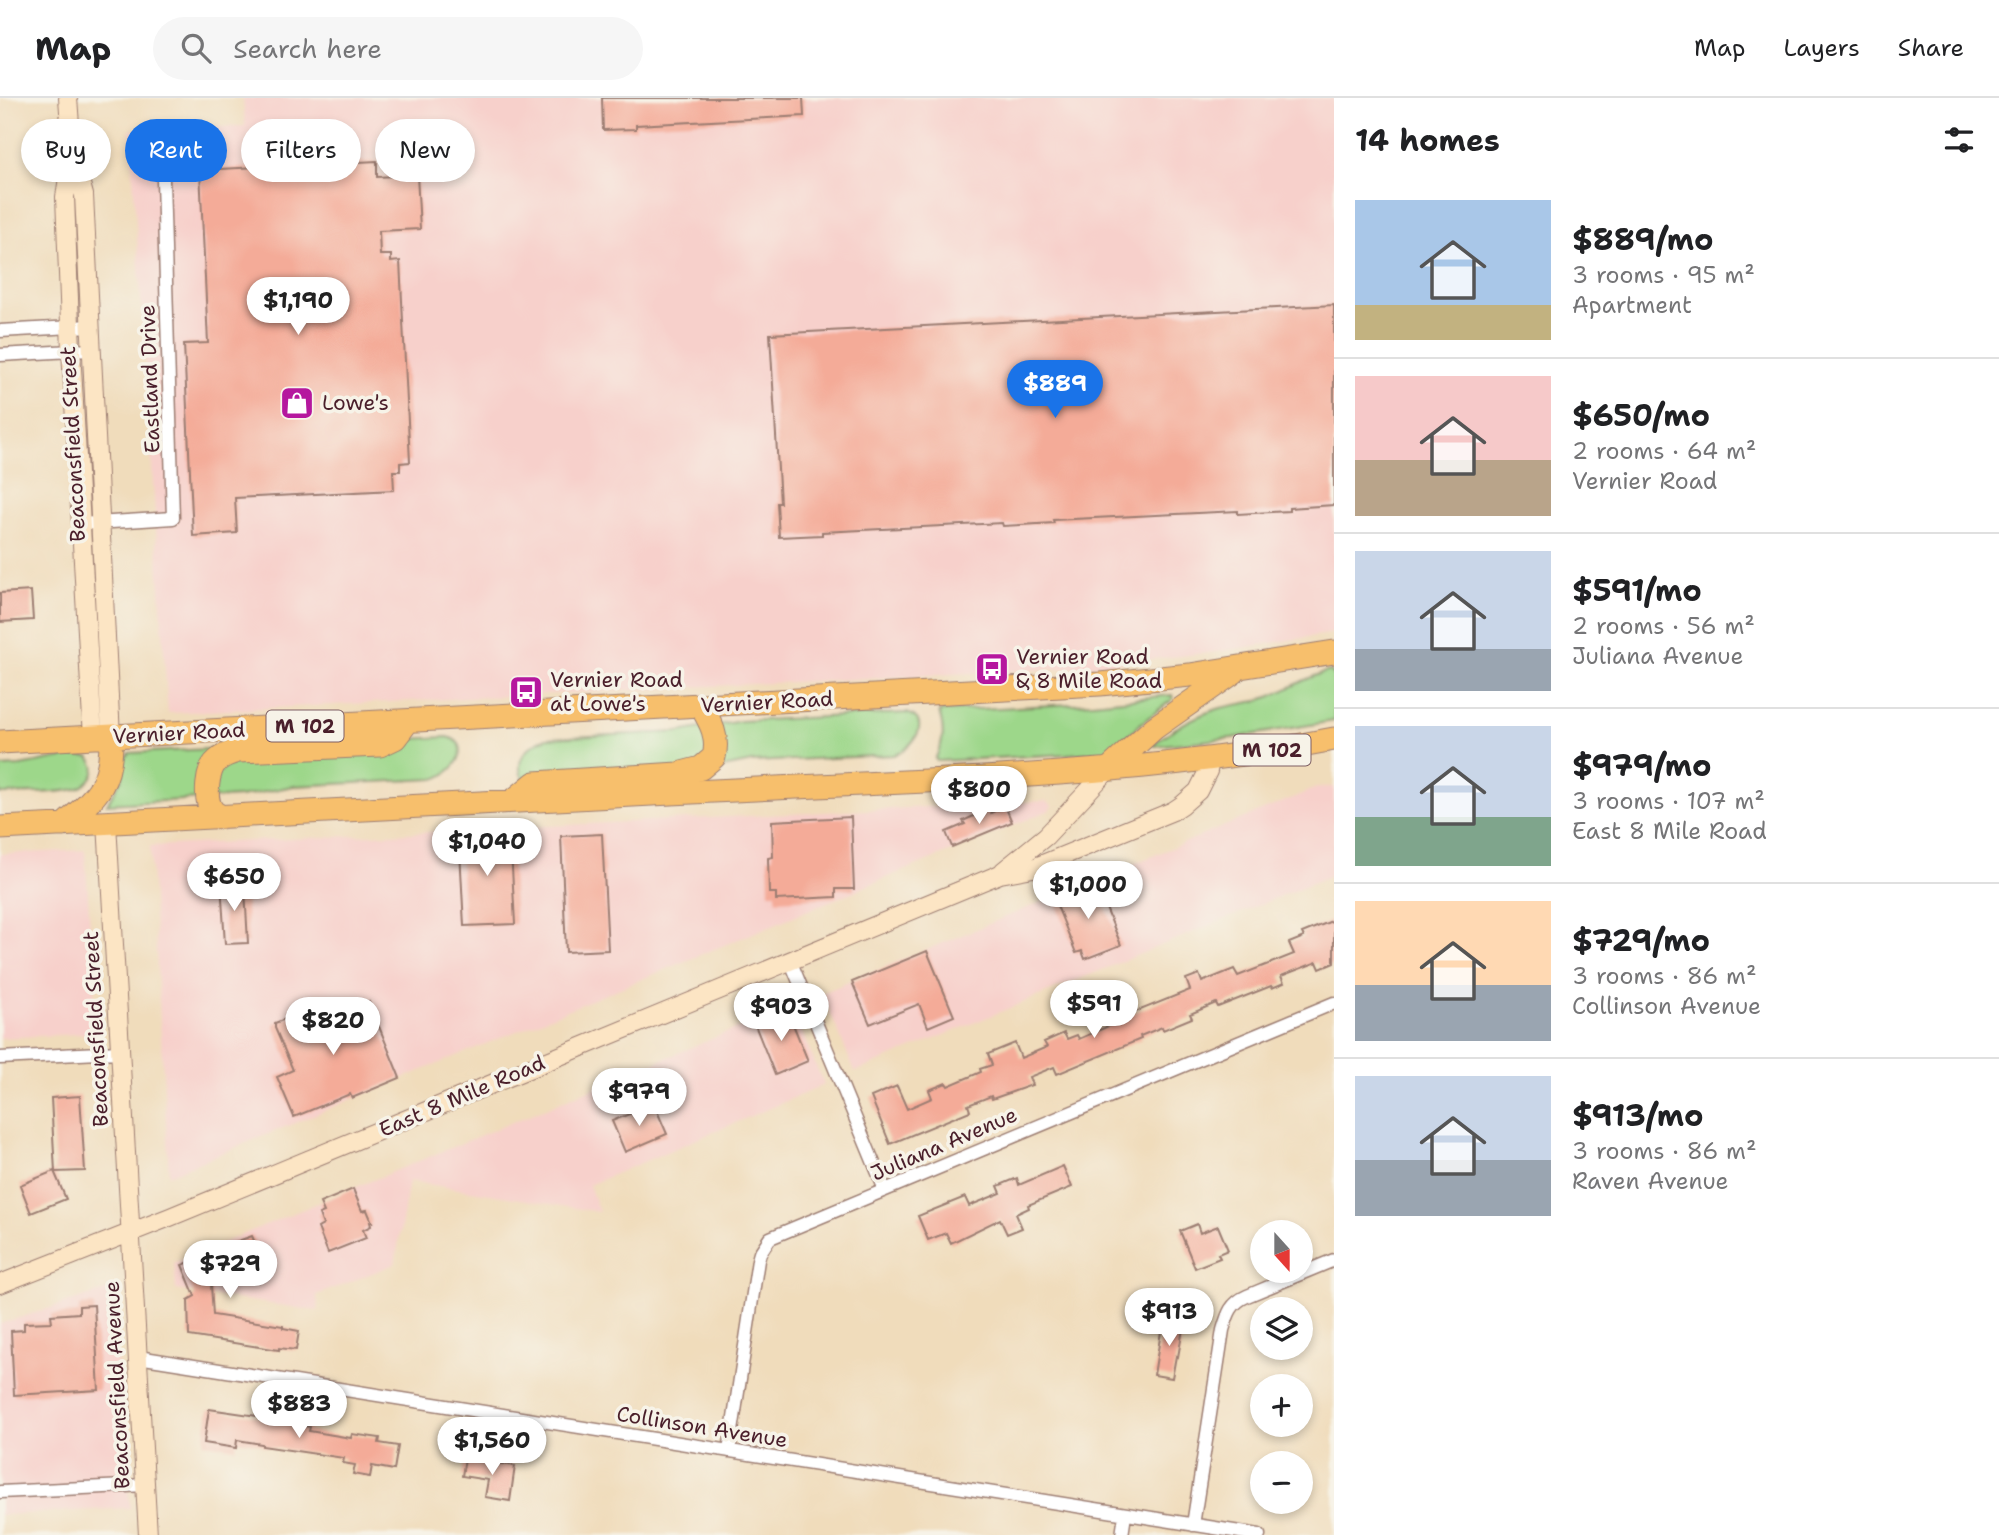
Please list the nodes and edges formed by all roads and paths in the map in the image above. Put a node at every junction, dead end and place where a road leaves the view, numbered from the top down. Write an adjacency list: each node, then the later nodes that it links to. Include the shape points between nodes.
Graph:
1 (68, 98): 2 (street, Beaconsfield Street)
2 (70, 119)
3 (67, 182): 7 (street, Beaconsfield Street)
4 (80, 182): 6 (street, Beaconsfield Street)
5 (163, 182): 15 (street, Eastland Drive, via 173,518)
6 (87, 274): 7 (street); 9 (street, Beaconsfield Street)
7 (68, 275): 8 (street, Beaconsfield Street)
8 (70, 326): 9 (street); 10 (street); 11 (street, Beaconsfield Street)
9 (90, 326): 12 (street, Beaconsfield Street)
10 (0, 331)
11 (71, 350): 12 (street); 13 (street); 14 (street, Beaconsfield Street)
12 (90, 350): 15 (street, Beaconsfield Street)
13 (0, 355)
14 (81, 524): 15 (street, Eastland Drive); 20 (street, Beaconsfield Street)
15 (100, 524): 20 (street, Beaconsfield Street)
16 (1334, 652): 17 (highway, M 102)
17 (1239, 668): 18 (highway, Vernier Road / M 102, via 1100,684); 24 (highway, via 1154,728)
18 (701, 706): 19 (highway, Vernier Road / M 102); 25 (highway, via 716,741 714,757 701,768 678,774 535,783)
19 (408, 721): 20 (highway, Vernier Road / M 102); 26 (highway, via 395,738 380,745 227,754 216,761 208,781 209,802)
20 (102, 737): 22 (highway, Vernier Road / M 102); 28 (highway, via 112,754 107,778)
21 (1334, 739): 23 (highway, M 102)
22 (0, 743)
23 (1210, 759): 24 (highway, M 102); 30 (street, East 8 Mile Road, via 1198,791 1173,811 1033,868)
24 (1109, 769): 25 (highway, M 102); 30 (street, East 8 Mile Road, via 1046,836)
25 (513, 801): 26 (highway, M 102)
26 (221, 817): 27 (highway, M 102)
27 (107, 823): 28 (highway, M 102); 33 (street, Beaconsfield Street)
28 (64, 825): 29 (highway, M 102)
29 (0, 828)
30 (1000, 874): 31 (street, East 8 Mile Road)
31 (790, 960): 35 (street); 36 (street, East 8 Mile Road)
32 (1334, 1003): 35 (street, Juliana Avenue)
33 (119, 1052): 34 (street); 36 (street, Beaconsfield Street)
34 (0, 1058)
35 (885, 1190): 40 (street, Juliana Avenue, via 765,1244 756,1274)
36 (132, 1233): 38 (street, East 8 Mile Road); 39 (street, Beaconsfield Avenue)
37 (1334, 1260): 44 (street, via 1236,1301 1228,1311)
38 (0, 1284)
39 (138, 1357): 40 (street, Collinson Avenue); 41 (street, Beaconsfield Avenue)
40 (729, 1451): 43 (street, Collinson Avenue)
41 (146, 1485): 42 (street); 45 (street, Beaconsfield Avenue)
42 (0, 1492)
43 (1125, 1515): 44 (street, Collinson Avenue); 46 (street)
44 (1193, 1525): 47 (street, Collinson Avenue)
45 (148, 1535)
46 (1122, 1535)
47 (1259, 1535)

